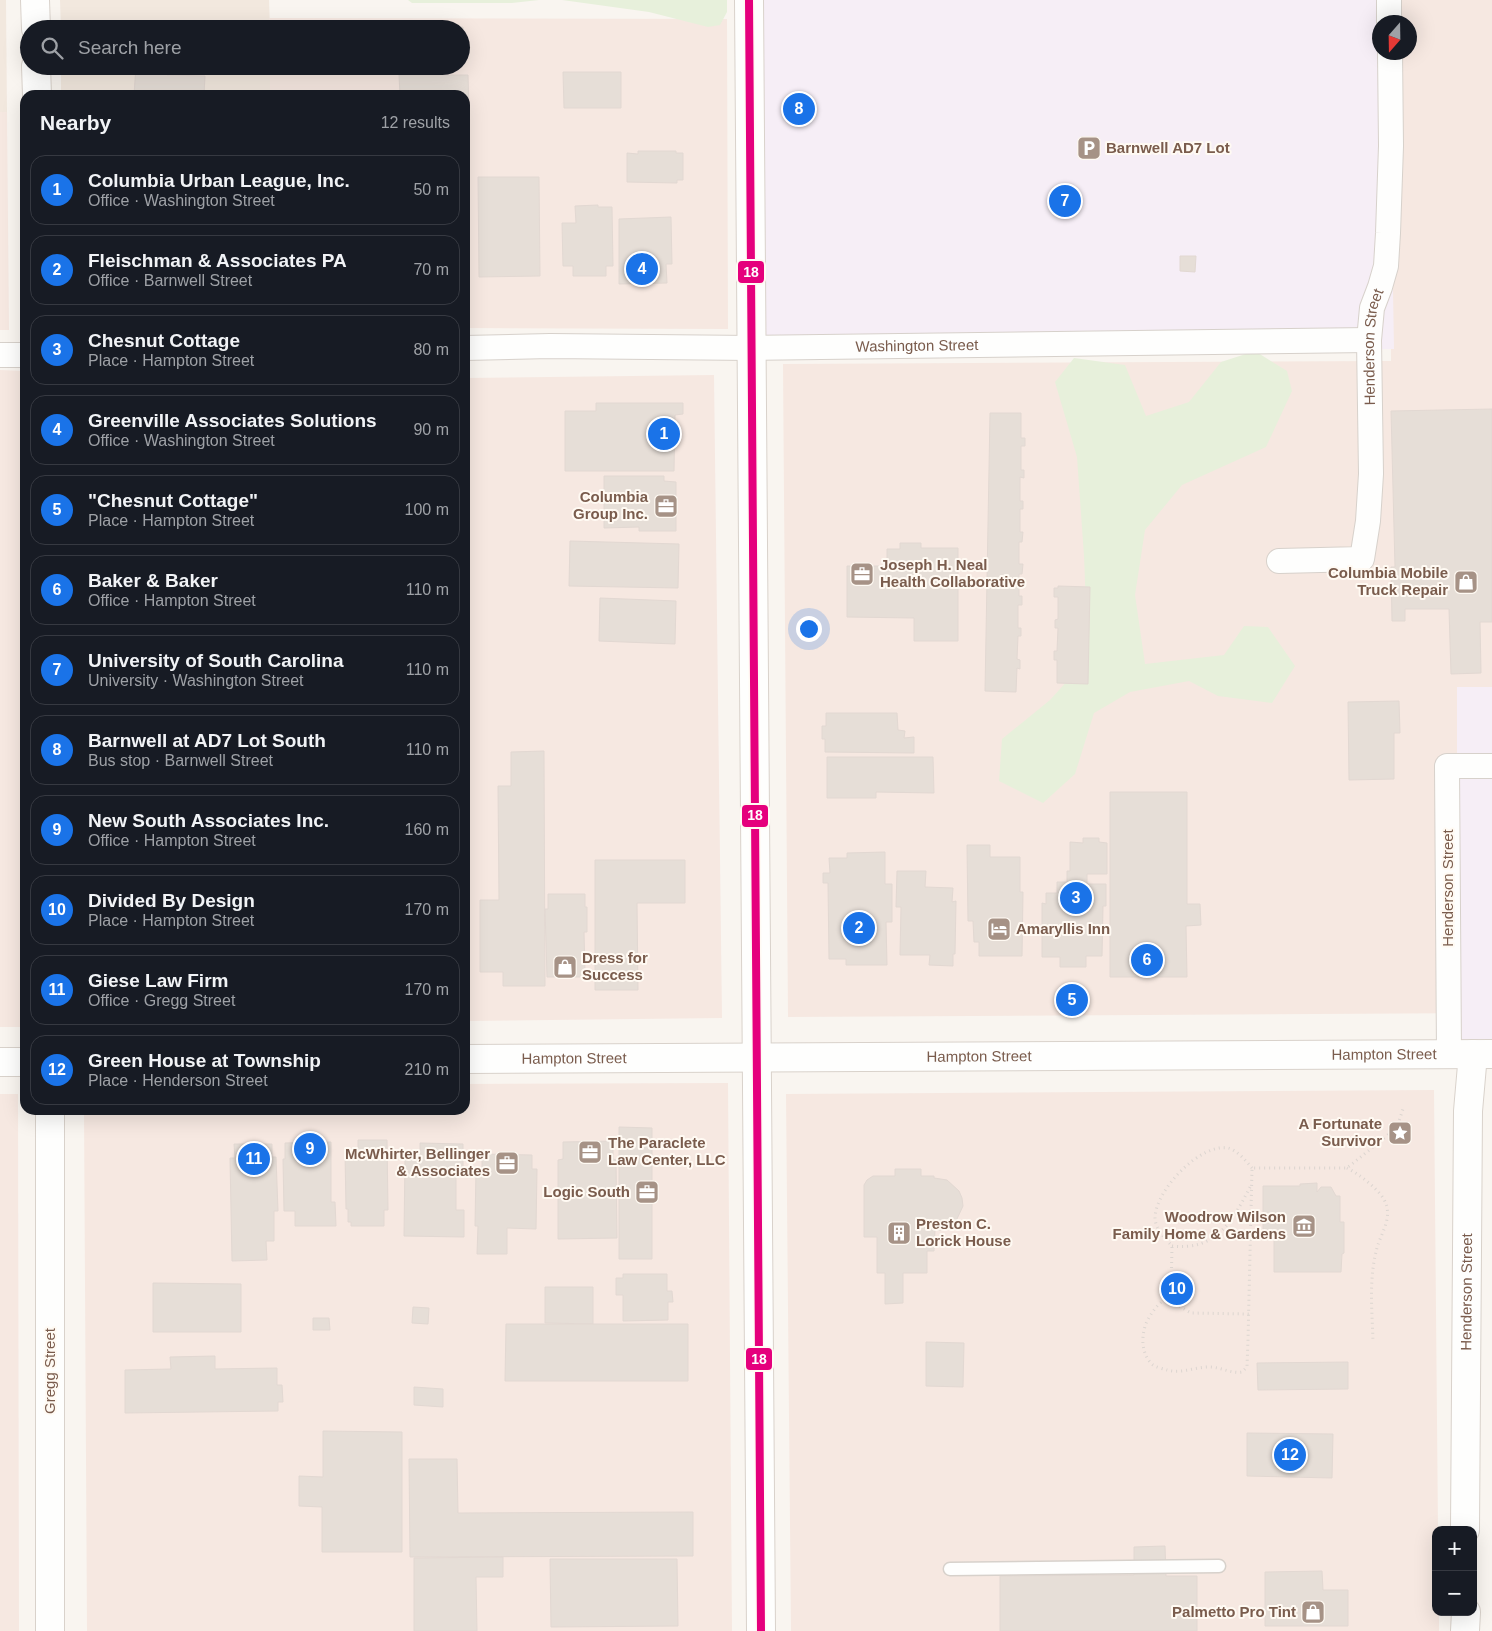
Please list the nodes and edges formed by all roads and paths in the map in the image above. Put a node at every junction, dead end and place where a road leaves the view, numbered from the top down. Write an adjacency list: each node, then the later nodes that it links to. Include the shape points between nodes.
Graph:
1 (35, 0): 5 (street)
2 (749, 0): 11 (street)
3 (1389, 0): 4 (street)
4 (1390, 15)
5 (36, 20)
6 (1390, 60): 9 (street, Henderson Street, via 1391,146 1386,266 1372,308)
7 (36, 75): 8 (street)
8 (37, 90)
9 (1369, 340): 11 (street, Washington Street); 14 (street, Henderson Street, via 1371,474 1362,559)
10 (470, 348): 11 (street, Washington Street)
11 (752, 348): 17 (street)
12 (0, 355): 13 (street)
13 (20, 355)
14 (1279, 560)
15 (1492, 766): 16 (street, Henderson Street, via 1448,766)
16 (1471, 1054): 17 (street, Hampton Street); 30 (street, Henderson Street)
17 (757, 1058): 18 (street, Hampton Street); 35 (street)
18 (470, 1059)
19 (0, 1062): 20 (street)
20 (20, 1062)
21 (1403, 1109): 24 (path, via 1396,1127)
22 (50, 1115): 34 (street, Gregg Street)
23 (1252, 1168): 24 (path); 25 (path); 26 (path, via 1229,1148 1202,1154 1186,1165 1158,1202 1155,1217 1159,1232)
24 (1347, 1168): 29 (path, via 1372,1185 1386,1203 1387,1222 1372,1269)
25 (1251, 1184): 26 (path, via 1238,1212 1217,1236 1201,1245); 28 (path)
26 (1172, 1246): 27 (path)
27 (1171, 1294): 28 (path, via 1179,1306 1191,1313); 28 (path, via 1149,1316 1142,1334 1145,1354 1153,1365 1169,1371 1207,1367 1242,1372 1247,1367)
28 (1249, 1314)
29 (1372, 1340)
30 (1465, 1526)
31 (1219, 1566): 32 (lane)
32 (950, 1568)
33 (1466, 1616): 36 (street)
34 (50, 1631)
35 (761, 1631)
36 (1466, 1631)

